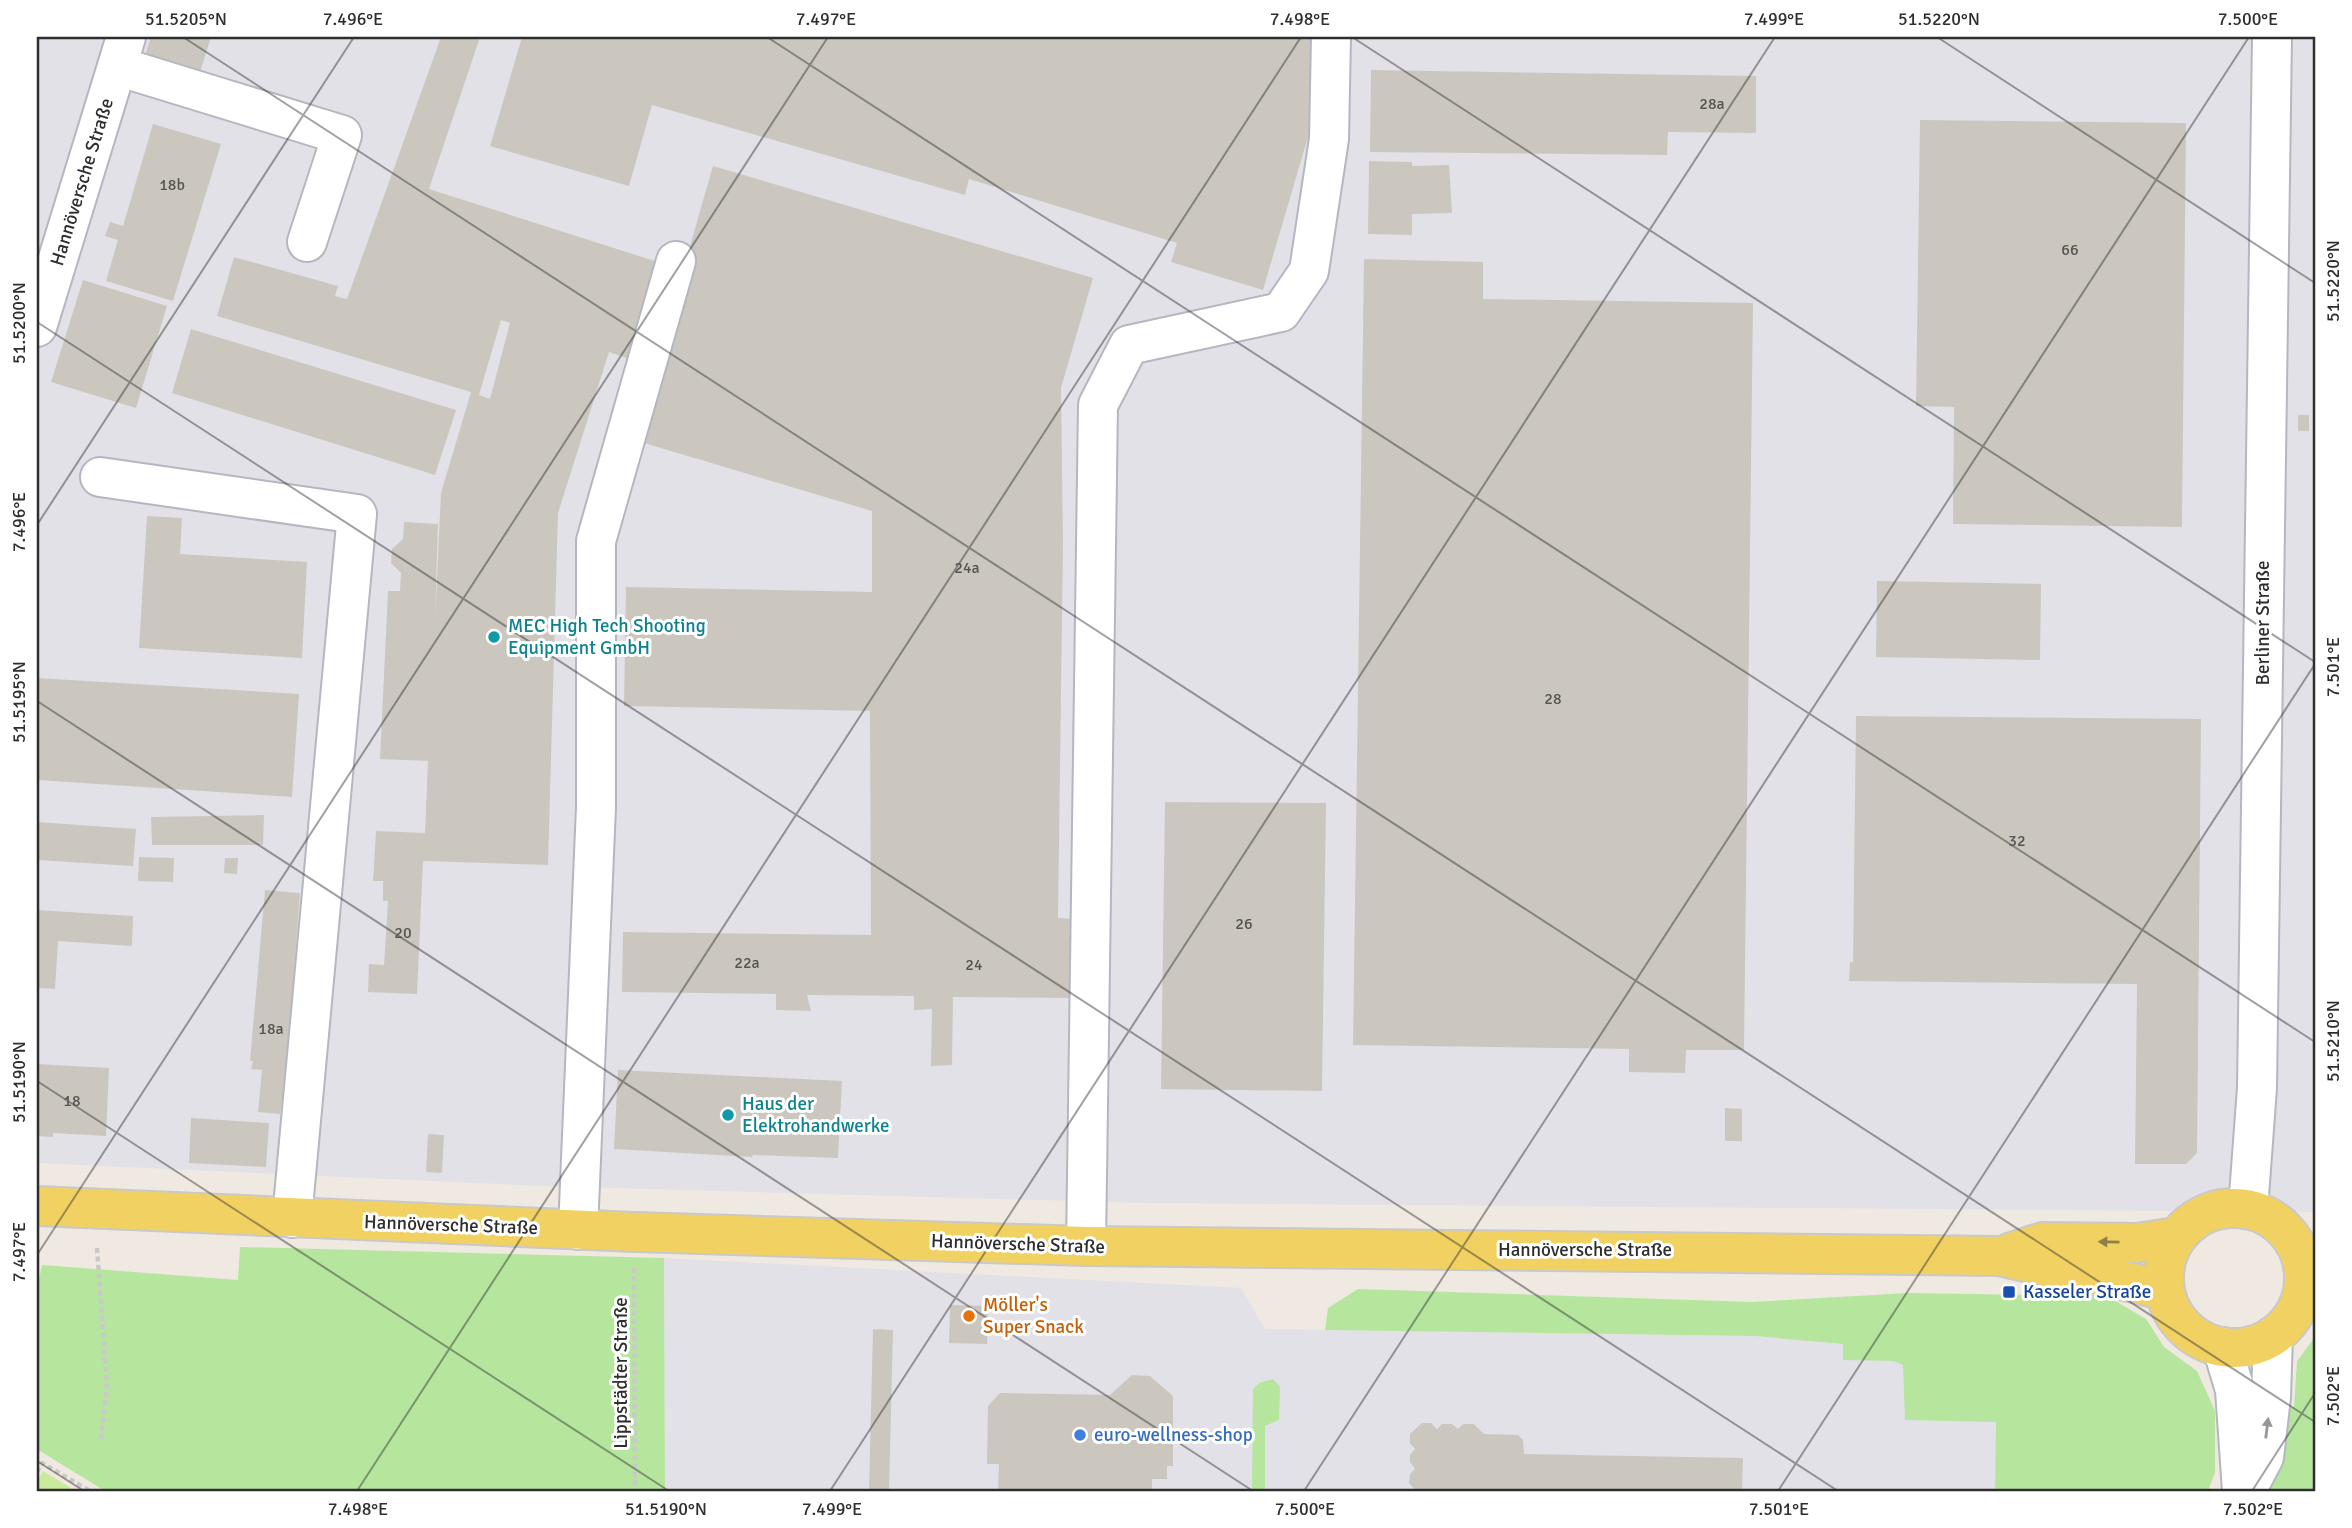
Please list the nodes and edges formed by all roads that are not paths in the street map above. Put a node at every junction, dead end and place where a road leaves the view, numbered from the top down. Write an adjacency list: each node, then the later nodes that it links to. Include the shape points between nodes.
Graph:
1 (1331, 37): 14 (street, via 1329,139 1309,271 1281,312 1129,345 1098,405)
2 (2272, 37): 9 (street, Berliner Straße, via 2257,1088)
3 (122, 51): 4 (street, via 342,135); 6 (street, Hannöversche Straße)
4 (307, 242)
5 (676, 261): 11 (street, via 596,541 596,807)
6 (37, 327)
7 (100, 477): 10 (street, via 356,514)
8 (37, 1206): 10 (main road, Hannöversche Straße)
9 (2248, 1209): 12 (main road, via 2204,1214); 13 (main road)
10 (292, 1218): 11 (main road, Hannöversche Straße)
11 (578, 1230): 14 (main road, Hannöversche Straße)
12 (2177, 1237): 15 (main road, Hannöversche Straße, one-way to 15, via 2137,1243 2043,1242); 16 (main road, via 2168,1256)
13 (2304, 1241): 17 (main road)
14 (1086, 1246): 15 (main road, Hannöversche Straße)
15 (2000, 1256): 16 (main road, Hannöversche Straße, via 2046,1268 2117,1277)
16 (2165, 1291): 19 (main road, via 2186,1328)
17 (2307, 1303): 18 (main road)
18 (2273, 1336): 19 (main road, via 2241,1348); 20 (street, one-way to 18, via 2264,1457)
19 (2222, 1347): 20 (street, via 2235,1391)
20 (2244, 1491)

